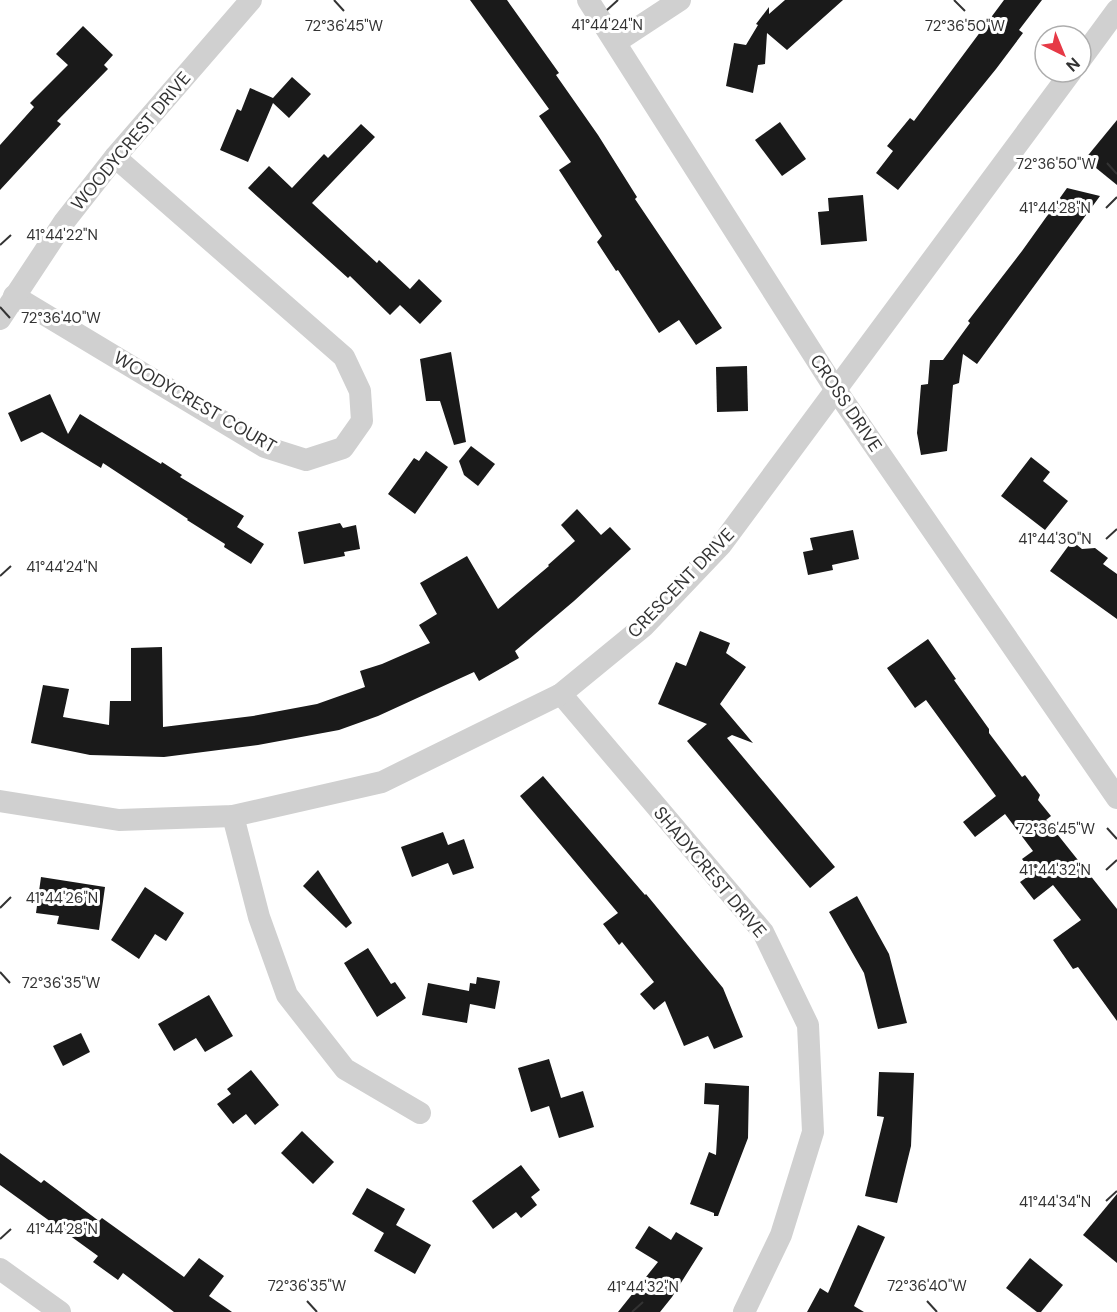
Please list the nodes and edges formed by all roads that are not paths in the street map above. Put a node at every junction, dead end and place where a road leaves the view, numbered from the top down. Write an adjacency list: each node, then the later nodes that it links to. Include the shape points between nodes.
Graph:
1 (251, 0): 8 (street, WOODYCREST DRIVE)
2 (588, 0): 5 (street, CROSS DRIVE)
3 (680, 0): 5 (street)
4 (1117, 10): 6 (street)
5 (616, 42): 11 (street, CROSS DRIVE)
6 (1093, 43)
7 (1062, 84): 11 (street, CRESCENT DRIVE)
8 (115, 157): 9 (street, WOODYCREST DRIVE, via 64,222); 9 (street, WOODYCREST COURT, via 344,357 360,391 362,421 343,448 306,460 265,447)
9 (14, 296): 10 (street, WOODYCREST DRIVE)
10 (0, 319)
11 (836, 390): 12 (street, CRESCENT DRIVE, via 721,545 644,626); 13 (street, CROSS DRIVE)
12 (561, 694): 15 (street, CRESCENT DRIVE, via 382,782); 19 (street, SHADYCREST DRIVE, via 763,932 808,1025 813,1132 781,1235)
13 (1117, 798)
14 (0, 801): 15 (street, CRESCENT DRIVE, via 119,820)
15 (233, 816): 16 (street, via 258,917 287,995 345,1069)
16 (420, 1113)
17 (0, 1269): 18 (street)
18 (60, 1312)
19 (744, 1312)

